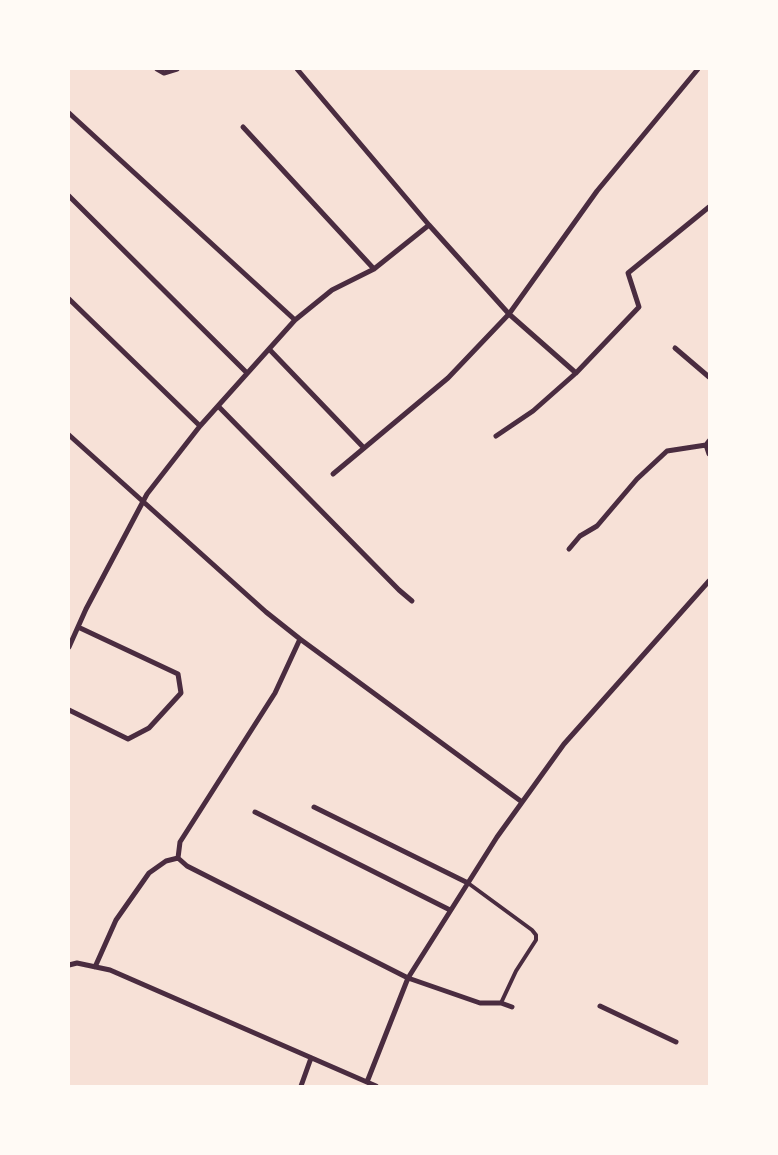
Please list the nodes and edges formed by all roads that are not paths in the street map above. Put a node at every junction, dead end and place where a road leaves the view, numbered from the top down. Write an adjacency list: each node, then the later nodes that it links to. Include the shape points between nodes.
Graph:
1 (157, 69): 2 (street, via 164,72)
2 (176, 69)
3 (298, 69): 9 (street)
4 (698, 69): 12 (street, via 597,191)
5 (69, 113): 13 (street)
6 (243, 126): 10 (street)
7 (69, 196): 16 (street)
8 (709, 207): 17 (street, via 628,273 639,307)
9 (429, 225): 10 (street); 12 (street)
10 (374, 269): 13 (street, via 332,290)
11 (69, 299): 20 (street)
12 (509, 314): 17 (street); 24 (street, via 448,378)
13 (295, 320): 15 (street)
14 (675, 348): 18 (street)
15 (269, 349): 16 (street); 24 (street)
16 (247, 373): 19 (street)
17 (576, 373): 22 (street, via 533,411)
18 (709, 377)
19 (218, 406): 20 (street); 30 (street)
20 (200, 426): 27 (street)
21 (69, 435): 27 (street)
22 (496, 436)
23 (708, 443): 25 (street); 28 (street, via 667,451 637,479 597,526 580,536)
24 (364, 448): 26 (street)
25 (709, 454)
26 (333, 474)
27 (143, 501): 31 (street); 32 (street)
28 (569, 550)
29 (709, 581): 35 (street, via 564,744)
30 (412, 601)
31 (78, 628): 33 (street); 34 (street, via 178,674 181,693 150,728 128,739)
32 (300, 639): 35 (street); 38 (street, via 269,704 180,842)
33 (69, 647)
34 (69, 710)
35 (522, 802): 39 (street)
36 (314, 807): 39 (street)
37 (255, 812): 40 (street)
38 (178, 858): 42 (street, via 166,861 149,873 116,920); 43 (street, via 187,866)
39 (468, 883): 40 (street); 44 (lane, via 536,935)
40 (450, 910): 43 (street)
41 (69, 965): 42 (street, via 78,963)
42 (94, 967): 48 (street, via 110,970)
43 (408, 978): 44 (street, via 480,1003); 49 (street)
44 (501, 1003): 46 (street)
45 (600, 1006): 47 (street)
46 (512, 1008)
47 (676, 1042)
48 (311, 1058): 49 (street); 50 (street)
49 (367, 1082): 51 (street)
50 (301, 1086)
51 (376, 1086)

